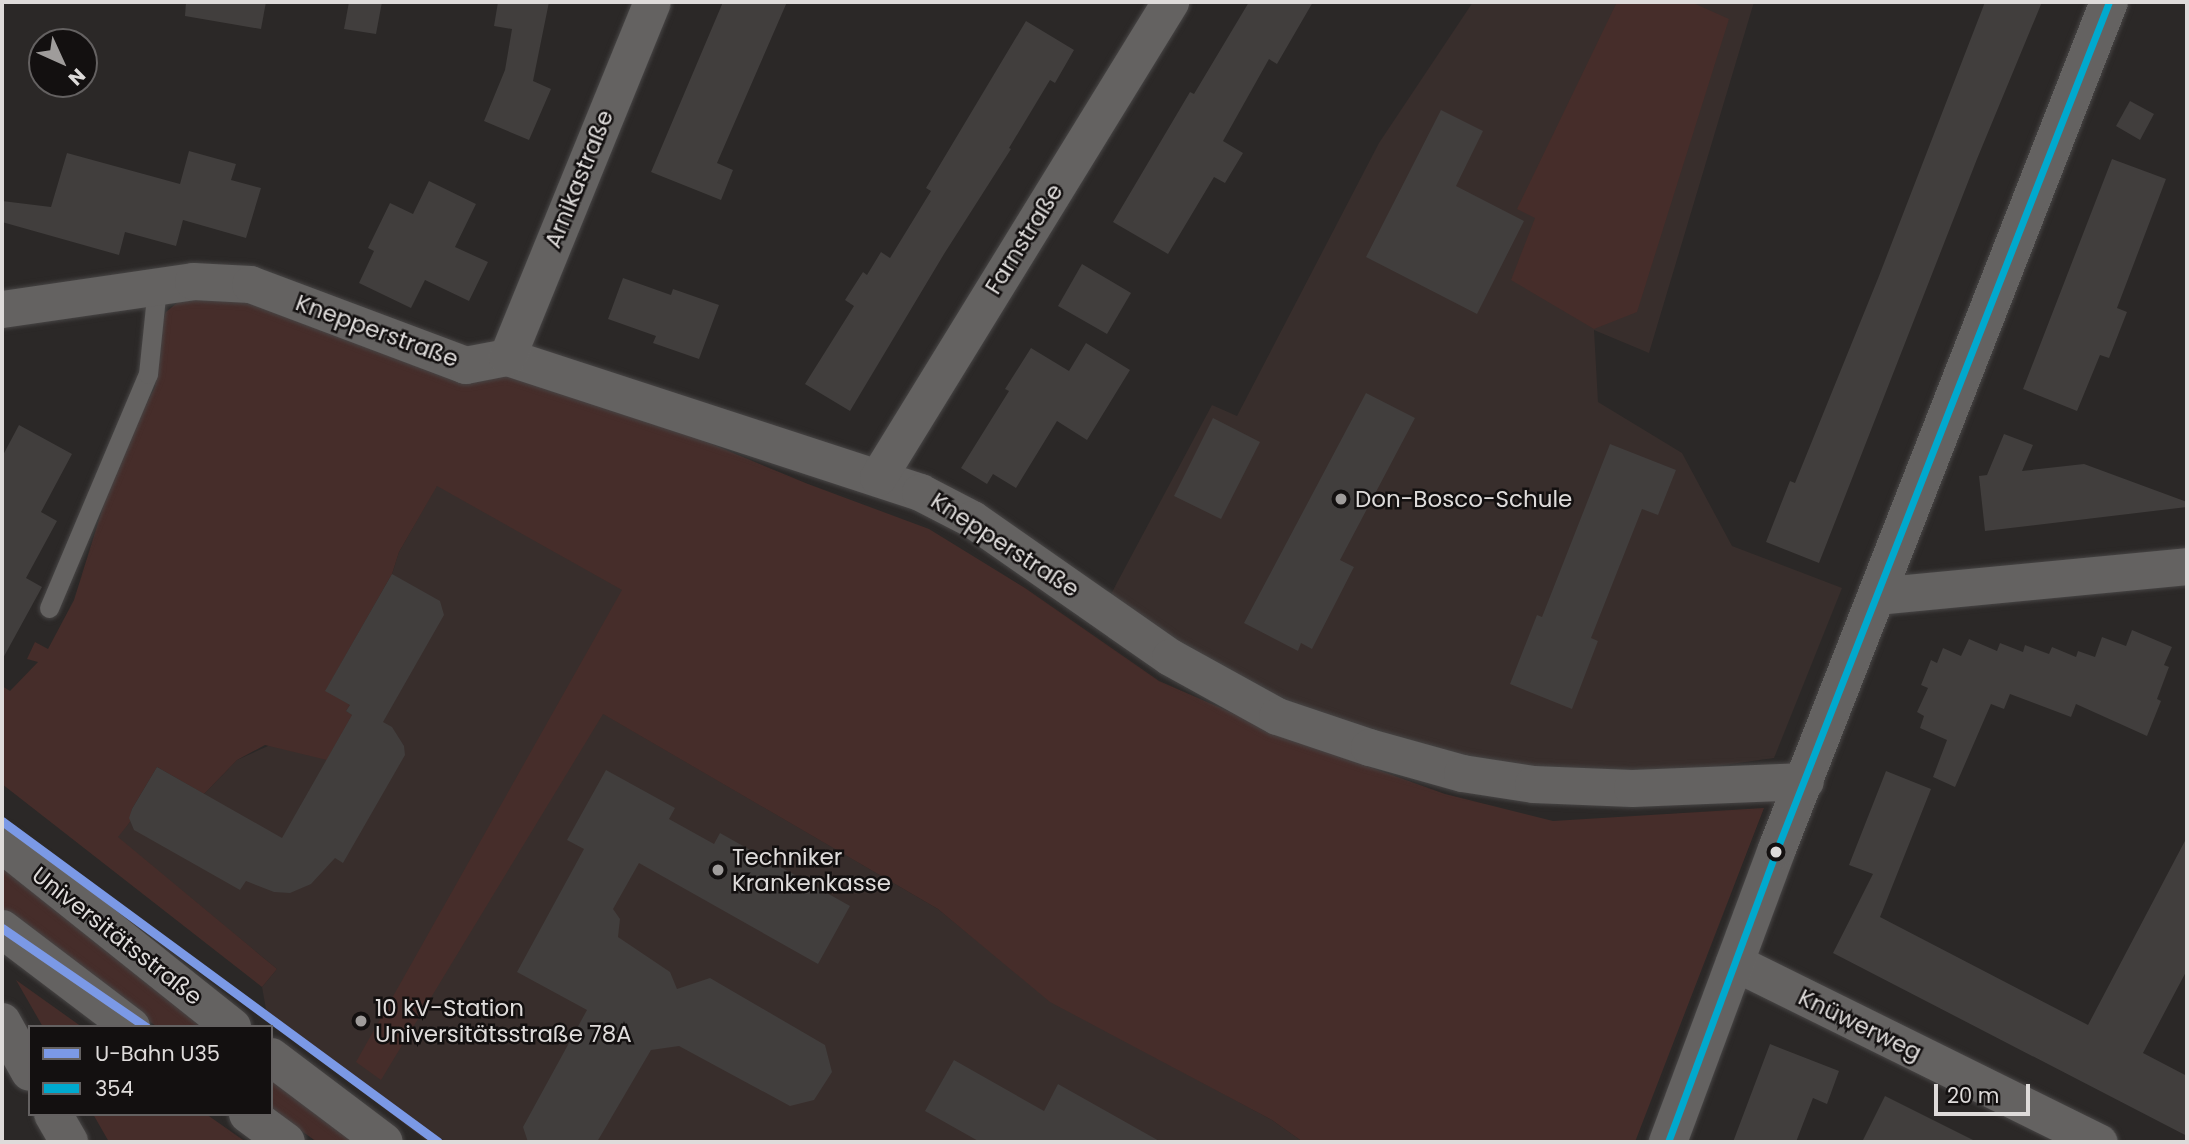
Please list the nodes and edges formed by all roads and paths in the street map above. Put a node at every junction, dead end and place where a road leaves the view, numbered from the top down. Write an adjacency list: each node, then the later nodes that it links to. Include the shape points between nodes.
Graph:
1 (652, 2): 6 (street, Arnikastraße)
2 (1170, 2): 7 (street, Farnstraße)
3 (2109, 2): 9 (street)
4 (157, 287): 5 (street, Knepperstraße); 6 (street, Knepperstraße, via 193,281 250,284 465,365); 10 (lane, via 148,374)
5 (2, 309)
6 (507, 357): 7 (street, Knepperstraße)
7 (878, 477): 11 (street, Knepperstraße, via 972,519 1189,668 1277,716 1368,747 1462,773 1534,785 1632,788)
8 (2187, 566): 9 (street)
9 (1876, 596): 11 (street)
10 (49, 608)
11 (1805, 781): 14 (street)
12 (2, 844): 17 (street, Universitätsstraße)
13 (2, 929): 16 (street)
14 (1734, 962): 25 (street); 26 (street, Knüwerweg)
15 (2, 1022): 19 (street)
16 (128, 1025)
17 (229, 1025)
18 (273, 1059): 24 (street)
19 (28, 1068)
20 (54, 1116): 22 (street)
21 (250, 1116): 23 (street)
22 (69, 1142)
23 (286, 1142)
24 (384, 1142)
25 (1668, 1142)
26 (2099, 1142)

